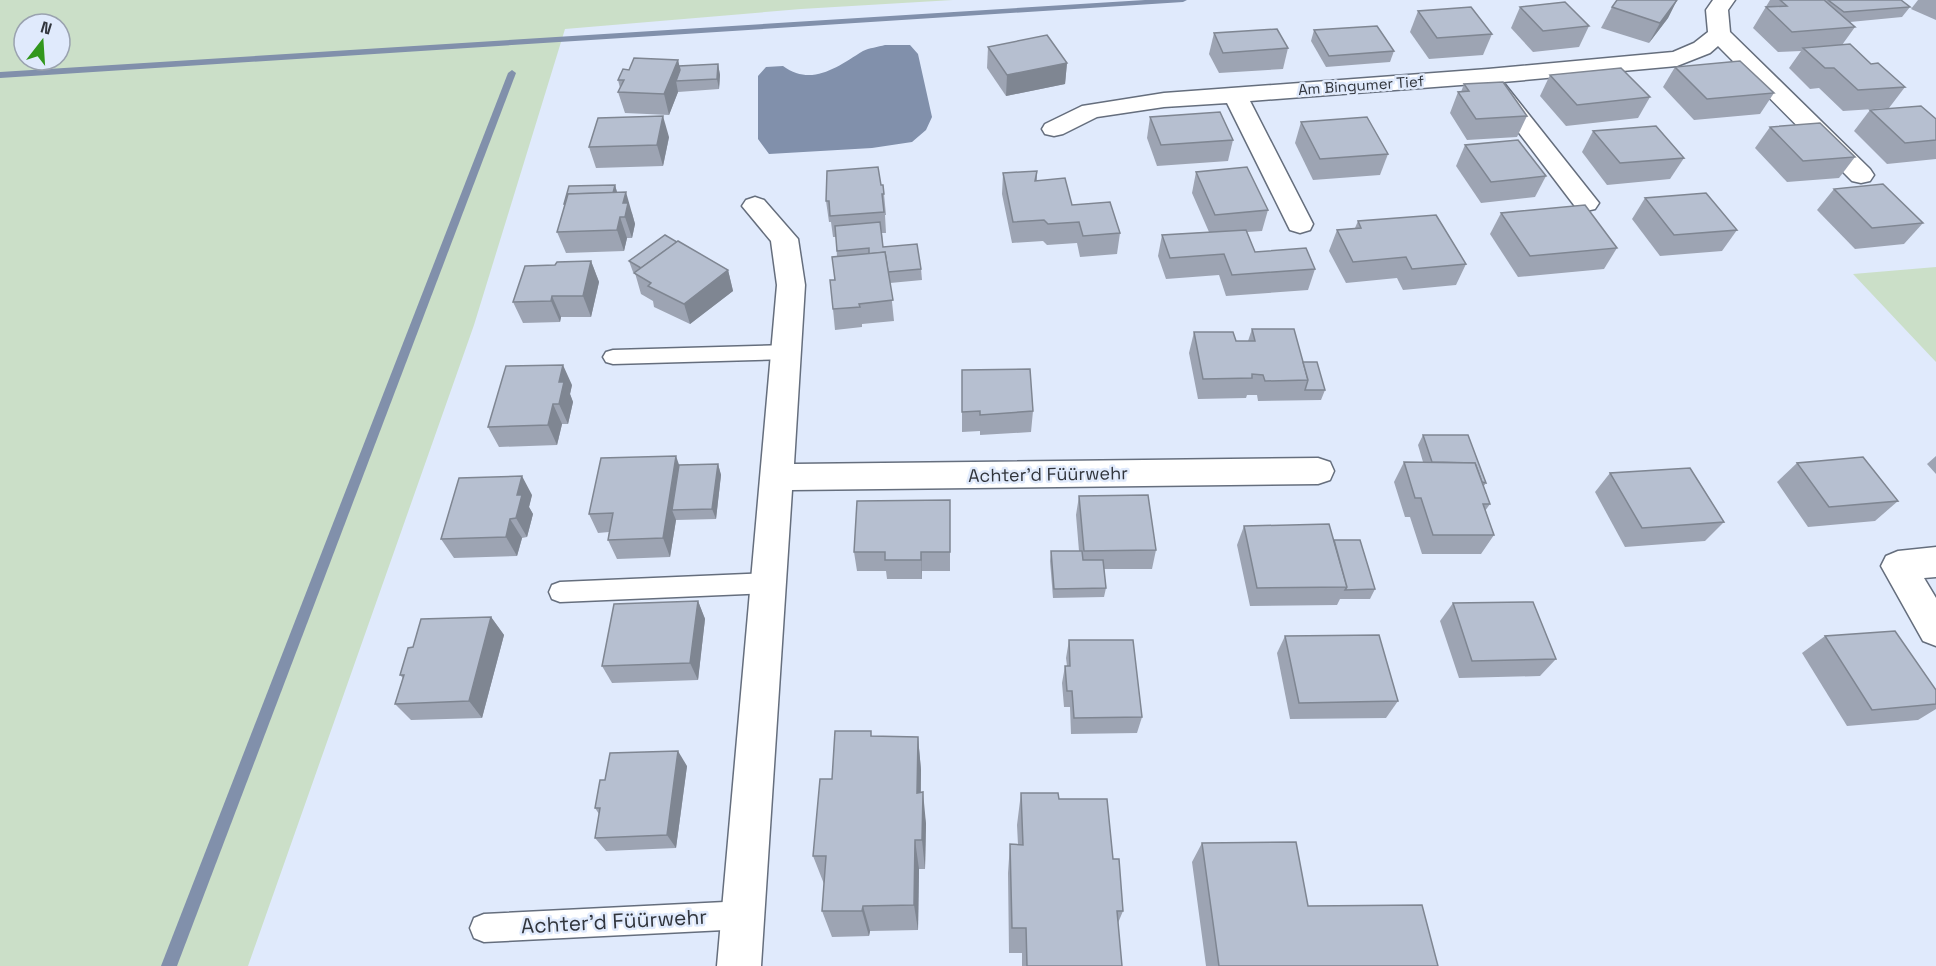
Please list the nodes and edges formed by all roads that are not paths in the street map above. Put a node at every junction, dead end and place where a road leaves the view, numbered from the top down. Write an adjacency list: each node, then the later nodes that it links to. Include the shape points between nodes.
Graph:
1 (1724, 0): 2 (street, via 1717,10)
2 (1719, 34): 3 (street, Am Bingumer Tief, via 1702,48 1677,59); 6 (street)
3 (1488, 76): 4 (street, Am Bingumer Tief); 7 (street)
4 (1235, 94): 5 (street, Am Bingumer Tief, via 1091,111); 9 (street)
5 (1053, 129)
6 (1861, 175)
7 (1586, 203)
8 (755, 206): 10 (street, via 784,239 791,285)
9 (1300, 224)
10 (788, 352): 11 (lane); 13 (street)
11 (612, 357)
12 (1318, 471): 13 (street, Achter'd Füürwehr)
13 (778, 477): 15 (street)
14 (1936, 562): 17 (street, via 1898,566)
15 (768, 583): 16 (lane); 18 (street)
16 (560, 592)
17 (1936, 630)
18 (745, 915): 19 (lane, Achter'd Füürwehr); 20 (street)
19 (484, 928)
20 (739, 966)

